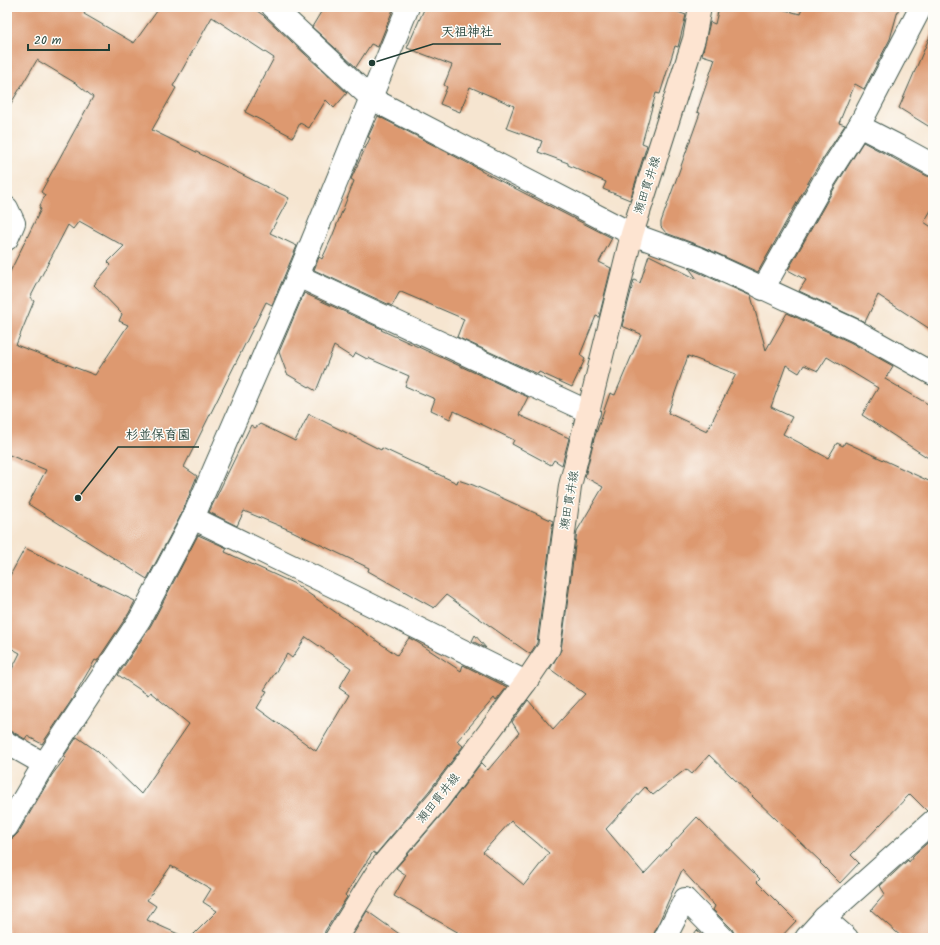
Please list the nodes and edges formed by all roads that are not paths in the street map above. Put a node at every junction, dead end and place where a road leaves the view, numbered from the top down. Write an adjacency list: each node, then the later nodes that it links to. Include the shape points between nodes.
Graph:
1 (273, 7): 5 (street)
2 (408, 7): 5 (street)
3 (700, 7): 8 (main road, 瀬田貫井線, via 694,39)
4 (921, 7): 6 (street)
5 (372, 98): 8 (street); 9 (street)
6 (859, 126): 7 (street); 10 (street, via 824,181)
7 (933, 165)
8 (632, 234): 10 (street, via 698,258); 12 (main road, 瀬田貫井線)
9 (298, 276): 12 (street); 13 (street)
10 (763, 289): 11 (street, via 856,331)
11 (933, 374)
12 (589, 412): 14 (main road, 瀬田貫井線, via 570,486 549,648)
13 (193, 518): 14 (street); 16 (street, via 140,619)
14 (526, 682): 20 (main road, 瀬田貫井線, via 439,799 379,869)
15 (7, 743): 16 (street)
16 (44, 764): 18 (street)
17 (933, 821): 19 (street)
18 (7, 827)
19 (824, 918): 23 (street); 24 (street)
20 (336, 938)
21 (665, 938): 22 (street, via 685,900)
22 (723, 938)
23 (806, 938)
24 (847, 938)

